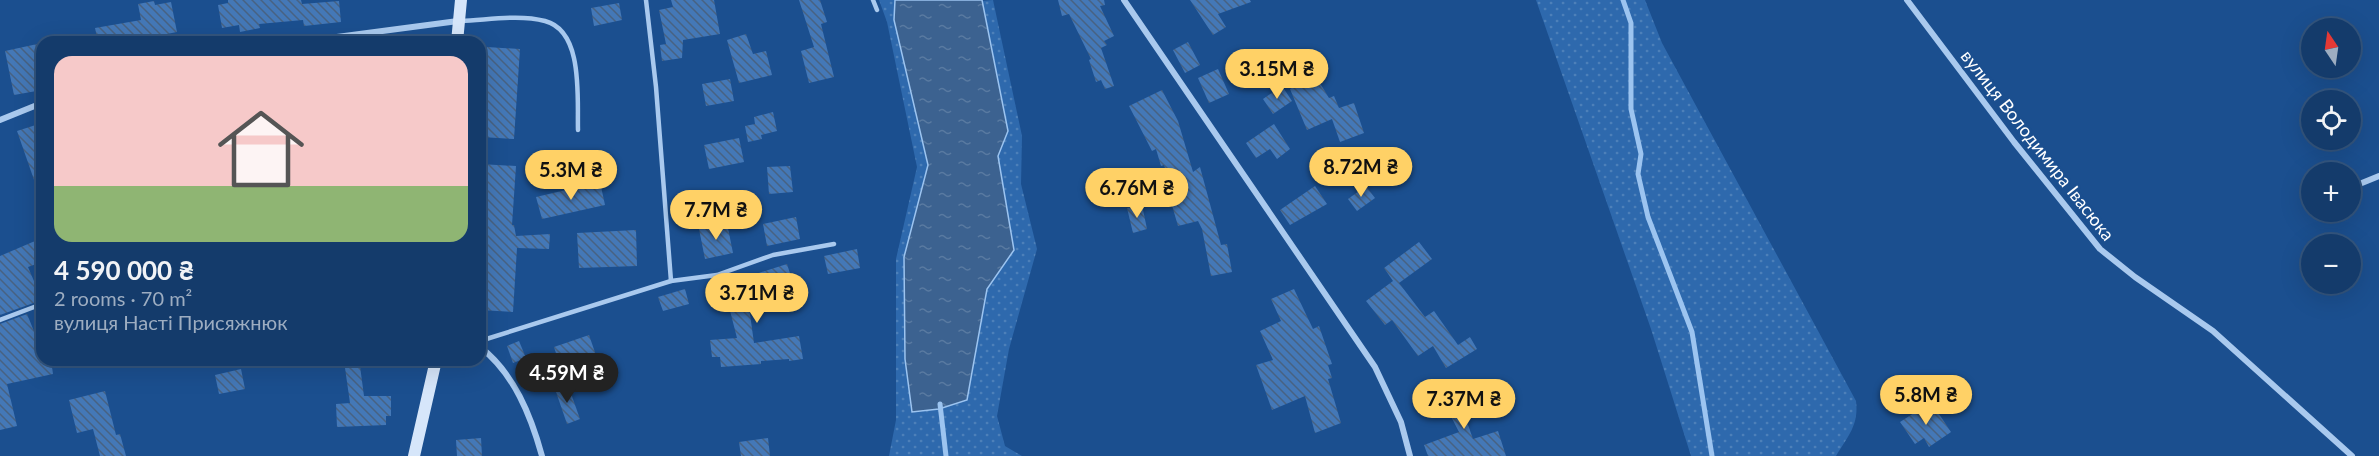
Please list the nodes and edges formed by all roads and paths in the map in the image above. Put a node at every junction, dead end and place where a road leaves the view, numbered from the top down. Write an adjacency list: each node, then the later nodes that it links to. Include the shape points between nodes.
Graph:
1 (461, 0): 7 (street)
2 (646, 0): 16 (lane)
3 (873, 0): 6 (lane)
4 (1124, 0): 24 (street, via 1375,367 1401,422)
5 (1907, 0): 25 (street, вулиця Володимира Івасюка, via 2100,249 2213,331)
6 (877, 10)
7 (458, 21): 8 (street); 9 (street); 12 (lane, via 547,21 564,34 573,51 577,76)
8 (344, 36)
9 (458, 36)
10 (36, 105): 11 (street)
11 (0, 120)
12 (578, 130)
13 (2379, 176): 14 (street)
14 (2361, 183)
15 (834, 244): 16 (lane, via 773,255 717,274)
16 (671, 280): 19 (lane)
17 (36, 306): 18 (lane)
18 (0, 320)
19 (486, 340)
20 (486, 352): 23 (street, via 521,398)
21 (435, 366): 22 (street)
22 (414, 456)
23 (542, 456)
24 (1410, 456)
25 (2352, 456)

